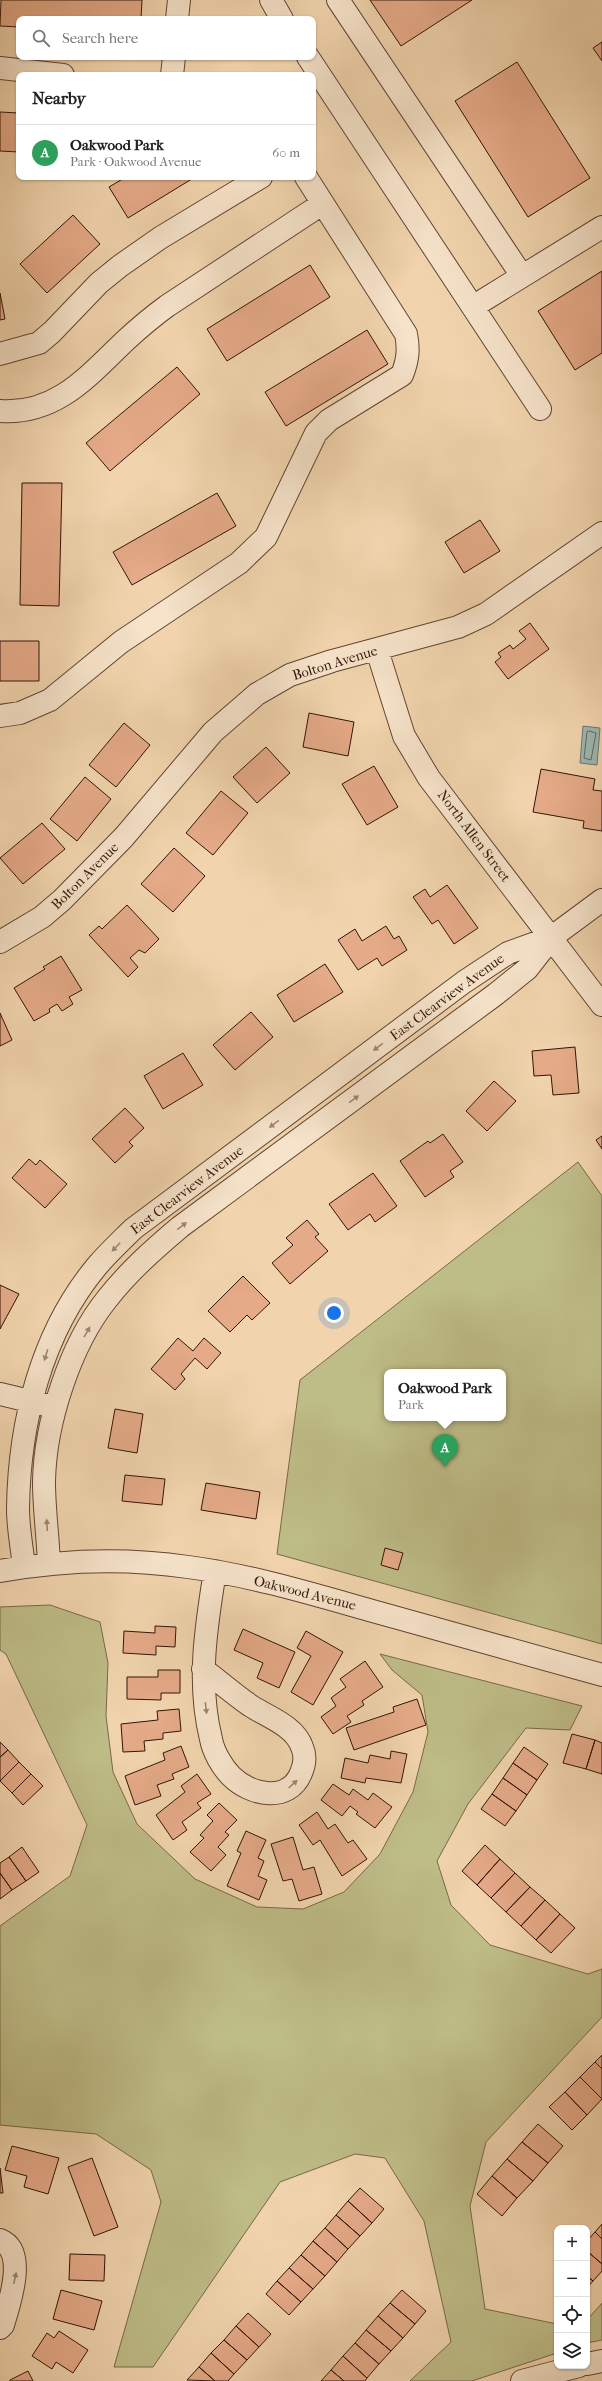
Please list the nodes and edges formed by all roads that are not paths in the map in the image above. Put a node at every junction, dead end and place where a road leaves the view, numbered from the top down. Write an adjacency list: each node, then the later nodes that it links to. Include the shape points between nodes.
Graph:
1 (179, 0): 4 (street)
2 (271, 0): 5 (street)
3 (338, 0): 15 (street)
4 (178, 16)
5 (280, 16)
6 (174, 60): 10 (street)
7 (310, 60): 16 (street)
8 (0, 68): 9 (street)
9 (36, 72)
10 (172, 72)
11 (256, 180): 17 (street, via 160,238 120,266 99,283 39,343)
12 (308, 180): 13 (street)
13 (322, 204): 19 (street, via 157,314 66,395 28,409); 22 (street, via 406,334 409,348 402,374 329,420 316,434 266,537 239,563 121,642 50,700 20,713)
14 (602, 227): 15 (street)
15 (522, 276): 16 (street)
16 (474, 306): 18 (street)
17 (0, 354)
18 (540, 409)
19 (0, 411)
20 (602, 533): 21 (street, Bolton Avenue, via 486,614 458,627)
21 (377, 650): 24 (street, North Allen Street, via 404,736 430,778); 25 (street, Bolton Avenue, via 290,675 257,694 213,732 124,837 62,900 42,917)
22 (0, 716)
23 (602, 900): 24 (street)
24 (552, 937): 26 (street, North Allen Street); 27 (street, East Clearview Avenue, one-way to 27, via 508,953 464,982); 28 (street, East Clearview Avenue, one-way to 24, via 527,969)
25 (0, 942)
26 (602, 1005)
27 (320, 1090): 28 (street); 29 (street, East Clearview Avenue, one-way to 29)
28 (336, 1112): 30 (street, East Clearview Avenue, one-way to 28)
29 (148, 1218): 30 (street); 32 (street, East Clearview Avenue, one-way to 32, via 133,1229 97,1266 74,1298 50,1343)
30 (166, 1239): 33 (street, East Clearview Avenue, one-way to 30, via 72,1361 106,1300 144,1257)
31 (0, 1394): 32 (street)
32 (31, 1402): 33 (street); 35 (street, East Clearview Avenue, via 21,1453 18,1504)
33 (57, 1408): 34 (street, East Clearview Avenue, one-way to 33, via 44,1482 49,1431)
34 (49, 1564): 35 (street, Oakwood Avenue); 37 (street, Oakwood Avenue, via 150,1563)
35 (24, 1567): 36 (street, Oakwood Avenue)
36 (0, 1571)
37 (215, 1571): 38 (street); 39 (street, Oakwood Avenue, via 321,1597)
38 (203, 1669): 38 (street, one-way to 38, via 211,1740 220,1760 231,1776 248,1788 269,1794 284,1792 298,1781 306,1763 302,1746 290,1729 251,1706)
39 (602, 1675)
40 (0, 2240): 41 (street, one-way to 40, via 3,2325 16,2271 12,2253 5,2242)
41 (0, 2328)
42 (602, 2361): 43 (street)
43 (590, 2363)
44 (568, 2369): 45 (street)
45 (522, 2381)

